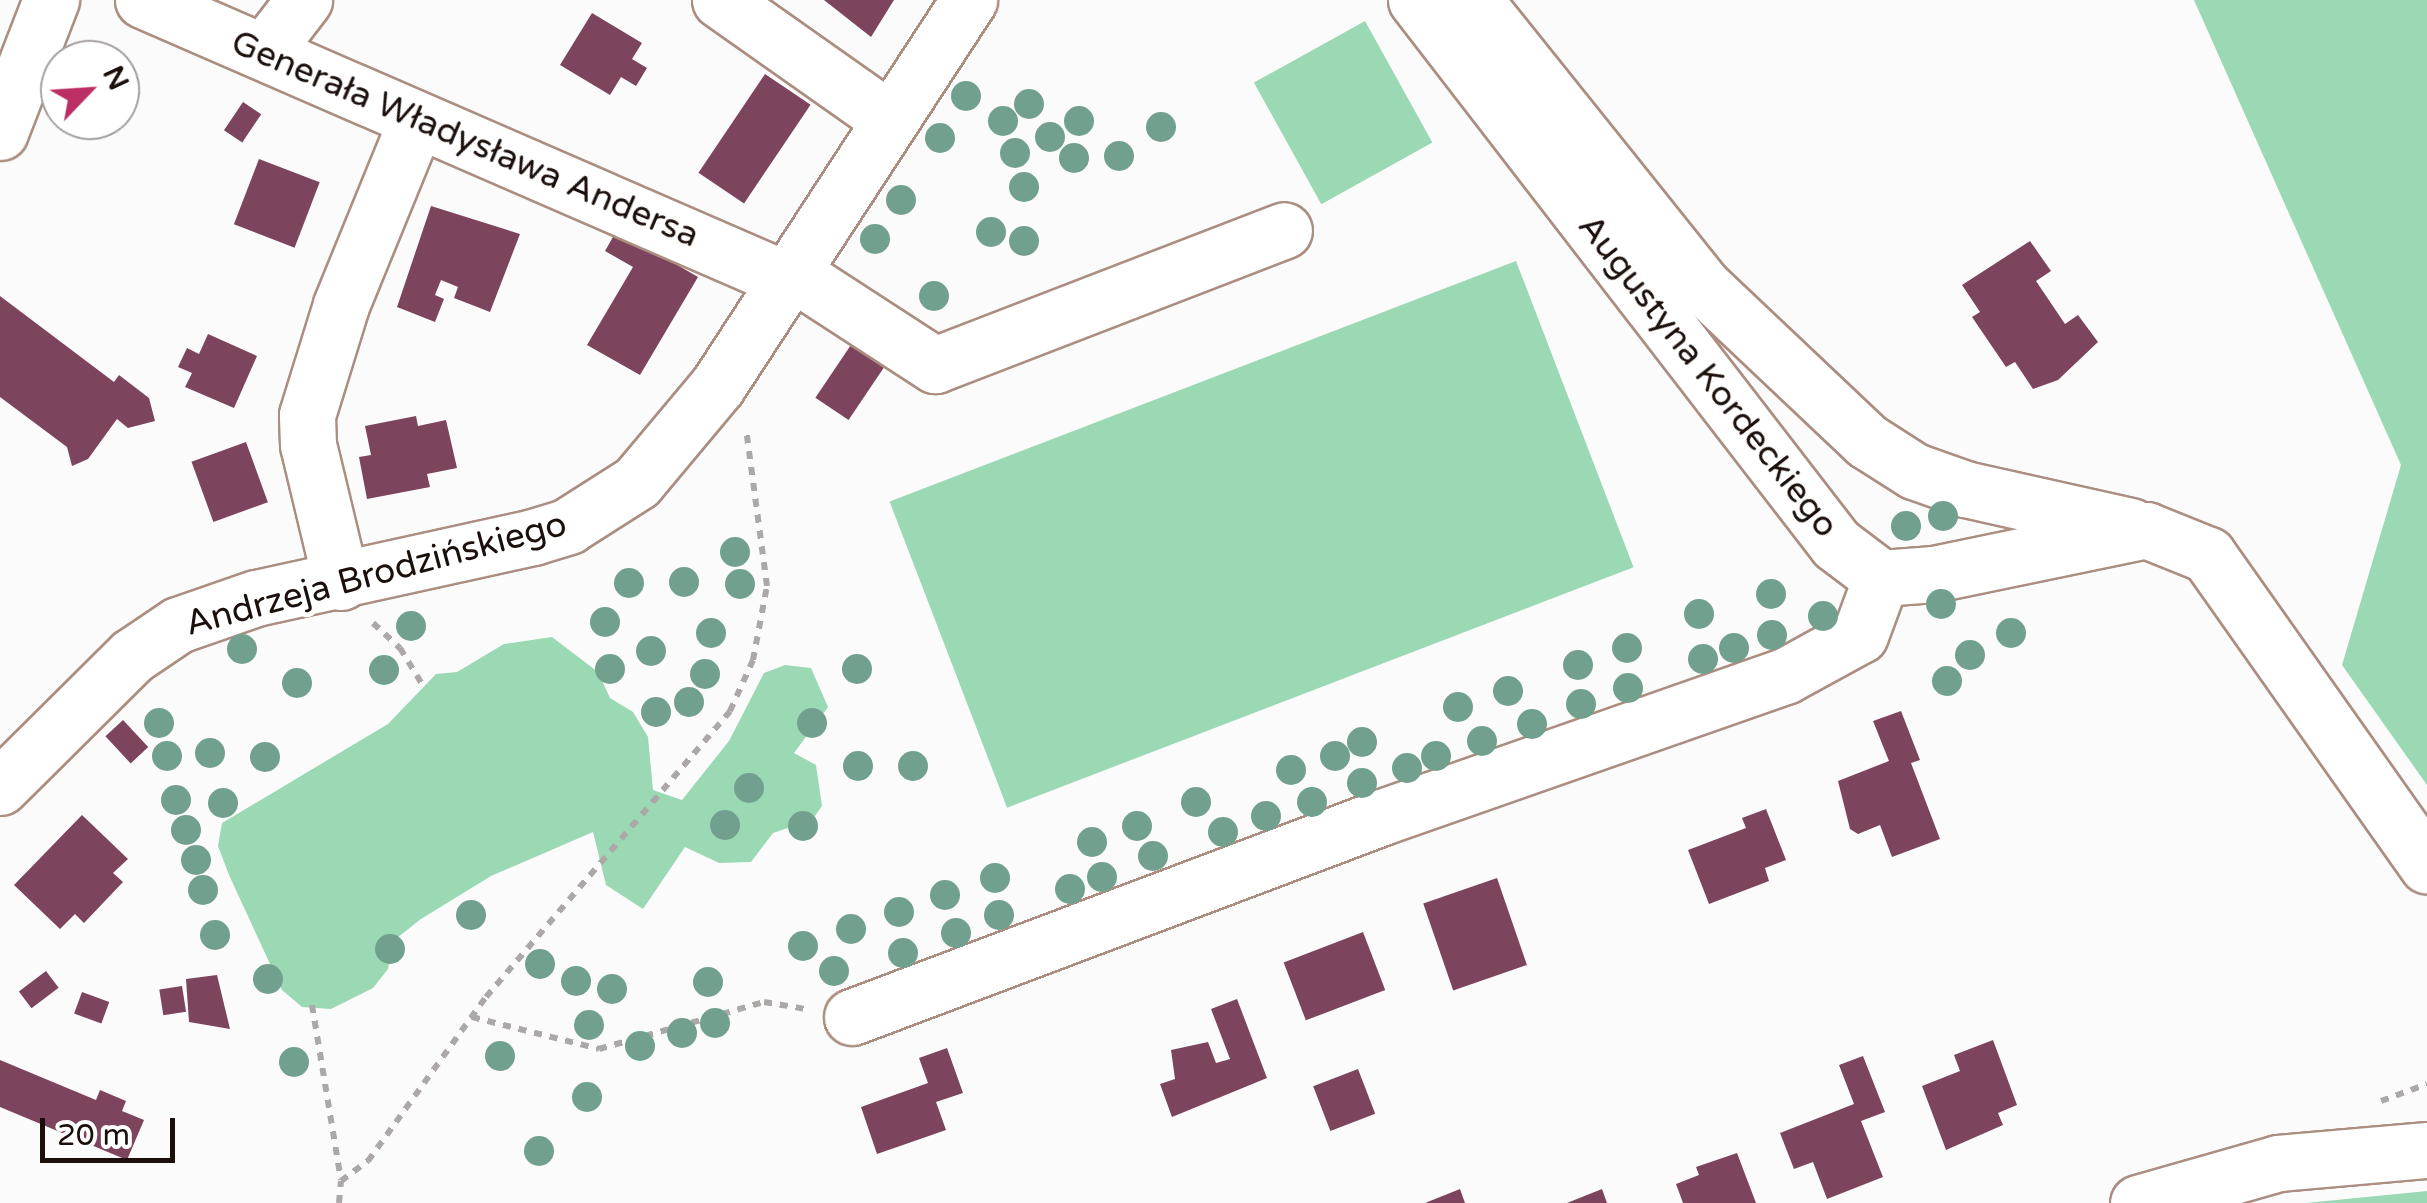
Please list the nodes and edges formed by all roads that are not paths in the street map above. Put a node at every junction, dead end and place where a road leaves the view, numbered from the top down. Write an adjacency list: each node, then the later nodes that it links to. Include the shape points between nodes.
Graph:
1 (51, 0): 11 (street)
2 (144, 0): 8 (street, Generała Władysława Andersa)
3 (304, 0): 8 (street)
4 (720, 0): 9 (street)
5 (969, 0): 9 (street, Andrzeja Brodzińskiego)
6 (1416, 0): 15 (street, Augustyna Kordeckiego, via 1836,544)
7 (1474, 0): 14 (street, Augustyna Kordeckiego, via 1703,286 1867,441 1914,471 1965,489)
8 (264, 52): 10 (street, Generała Władysława Andersa)
9 (890, 120): 13 (street, Andrzeja Brodzińskiego)
10 (416, 121): 13 (street, Generała Władysława Andersa); 16 (street, via 341,306 308,414 308,445)
11 (0, 132)
12 (1284, 230): 13 (street, Generała Władysława Andersa, via 936,364)
13 (788, 275): 16 (street, Andrzeja Brodzińskiego, via 718,385 636,482 568,526)
14 (2146, 530): 15 (street); 18 (street, Augustyna Kordeckiego, via 2208,555)
15 (1881, 578): 19 (street, via 1860,634 1785,676 1382,817)
16 (341, 582): 17 (street, Andrzeja Brodzińskiego, via 208,611 153,638)
17 (0, 787)
18 (2427, 865)
19 (852, 1017)
20 (2427, 1150): 21 (street, via 2278,1163)
21 (2138, 1203)

